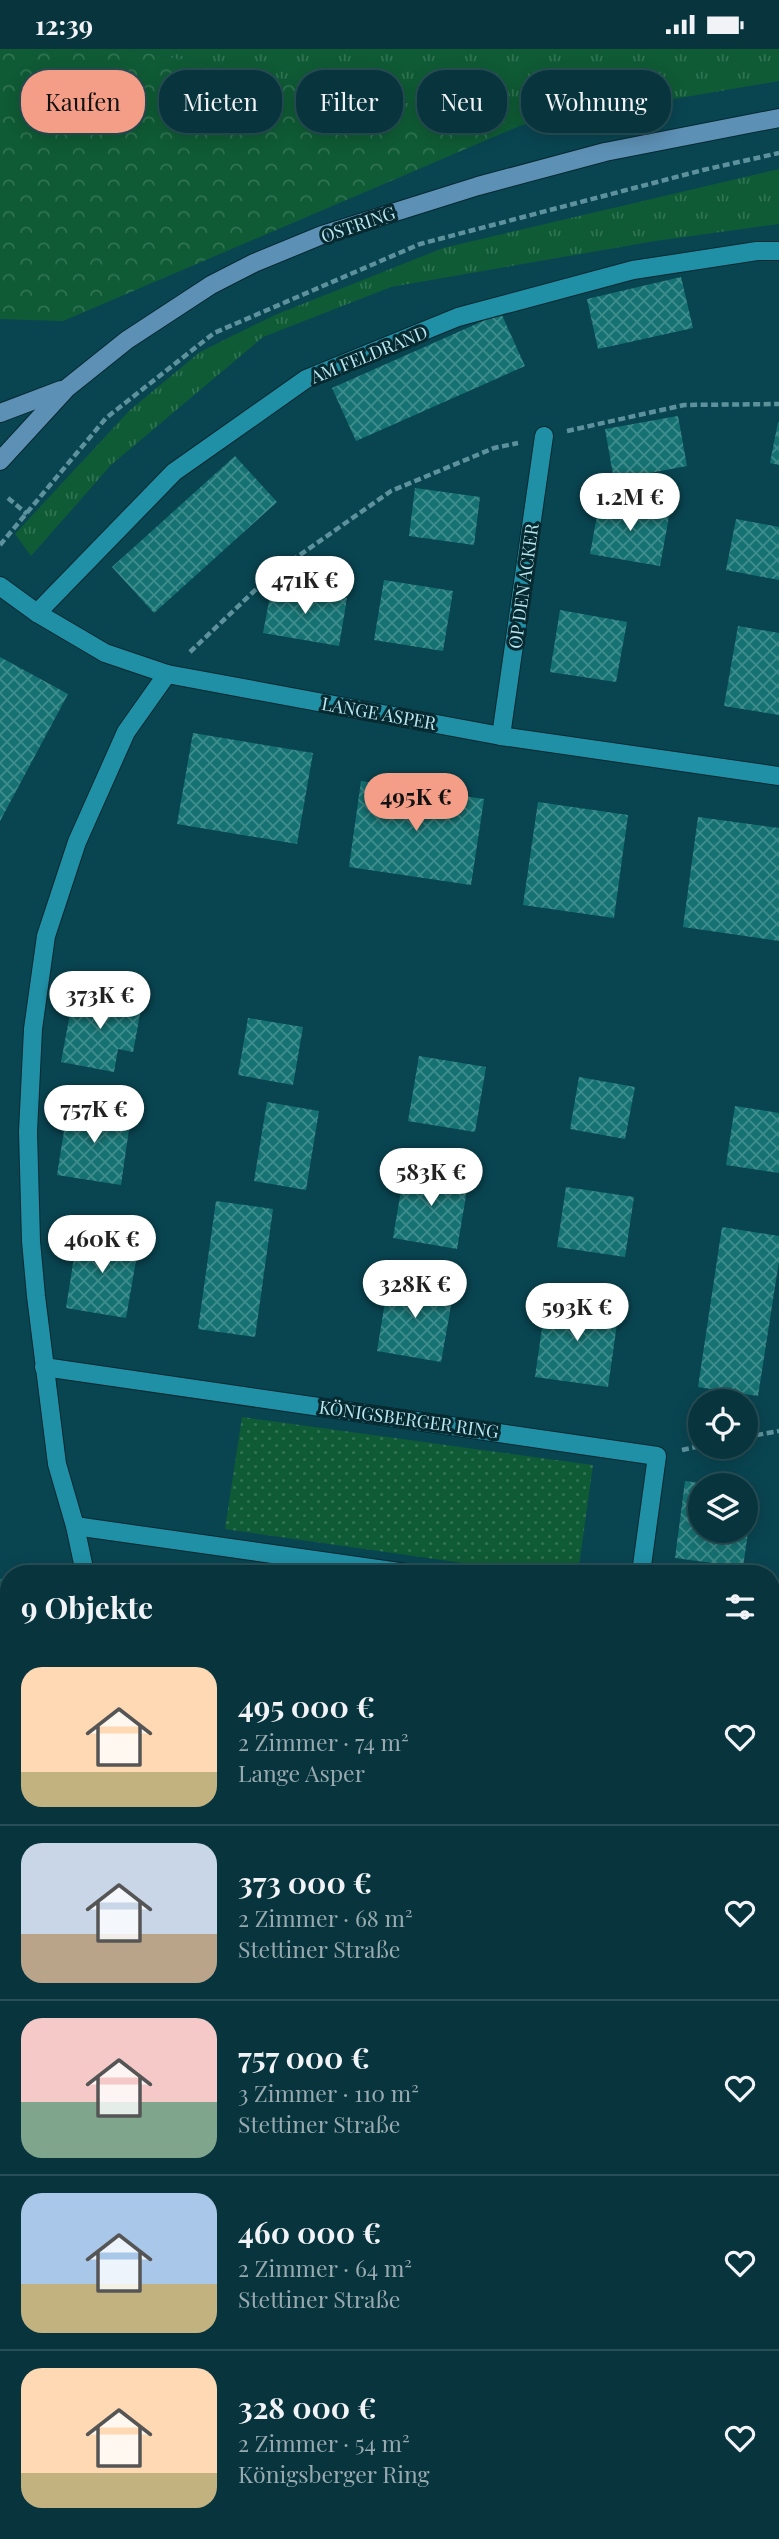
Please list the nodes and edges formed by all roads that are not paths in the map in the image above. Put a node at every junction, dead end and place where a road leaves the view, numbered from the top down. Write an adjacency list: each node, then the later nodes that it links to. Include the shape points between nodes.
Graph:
1 (779, 118): 3 (main road, OSTRING, via 605,152 322,235 211,285 127,340)
2 (779, 251): 8 (street, AM FELDRAND, via 633,269 458,317 306,379 174,472)
3 (68, 388): 4 (main road); 6 (main road, OSTRING)
4 (0, 413)
5 (544, 436): 10 (street, OP DEN ACKER)
6 (0, 461)
7 (0, 586): 8 (street, LANGE ASPER)
8 (37, 613): 9 (street, LANGE ASPER, via 105,653)
9 (167, 674): 10 (street, LANGE ASPER); 12 (street, via 126,732 77,842 46,936 33,1029 29,1132 31,1241)
10 (501, 736): 11 (street, LANGE ASPER)
11 (779, 776)
12 (44, 1367): 13 (street, via 57,1464); 16 (street, KÖNIGSBERGER RING, via 657,1456)
13 (75, 1526): 14 (street); 15 (street)
14 (83, 1565)
15 (350, 1565)
16 (642, 1565)

